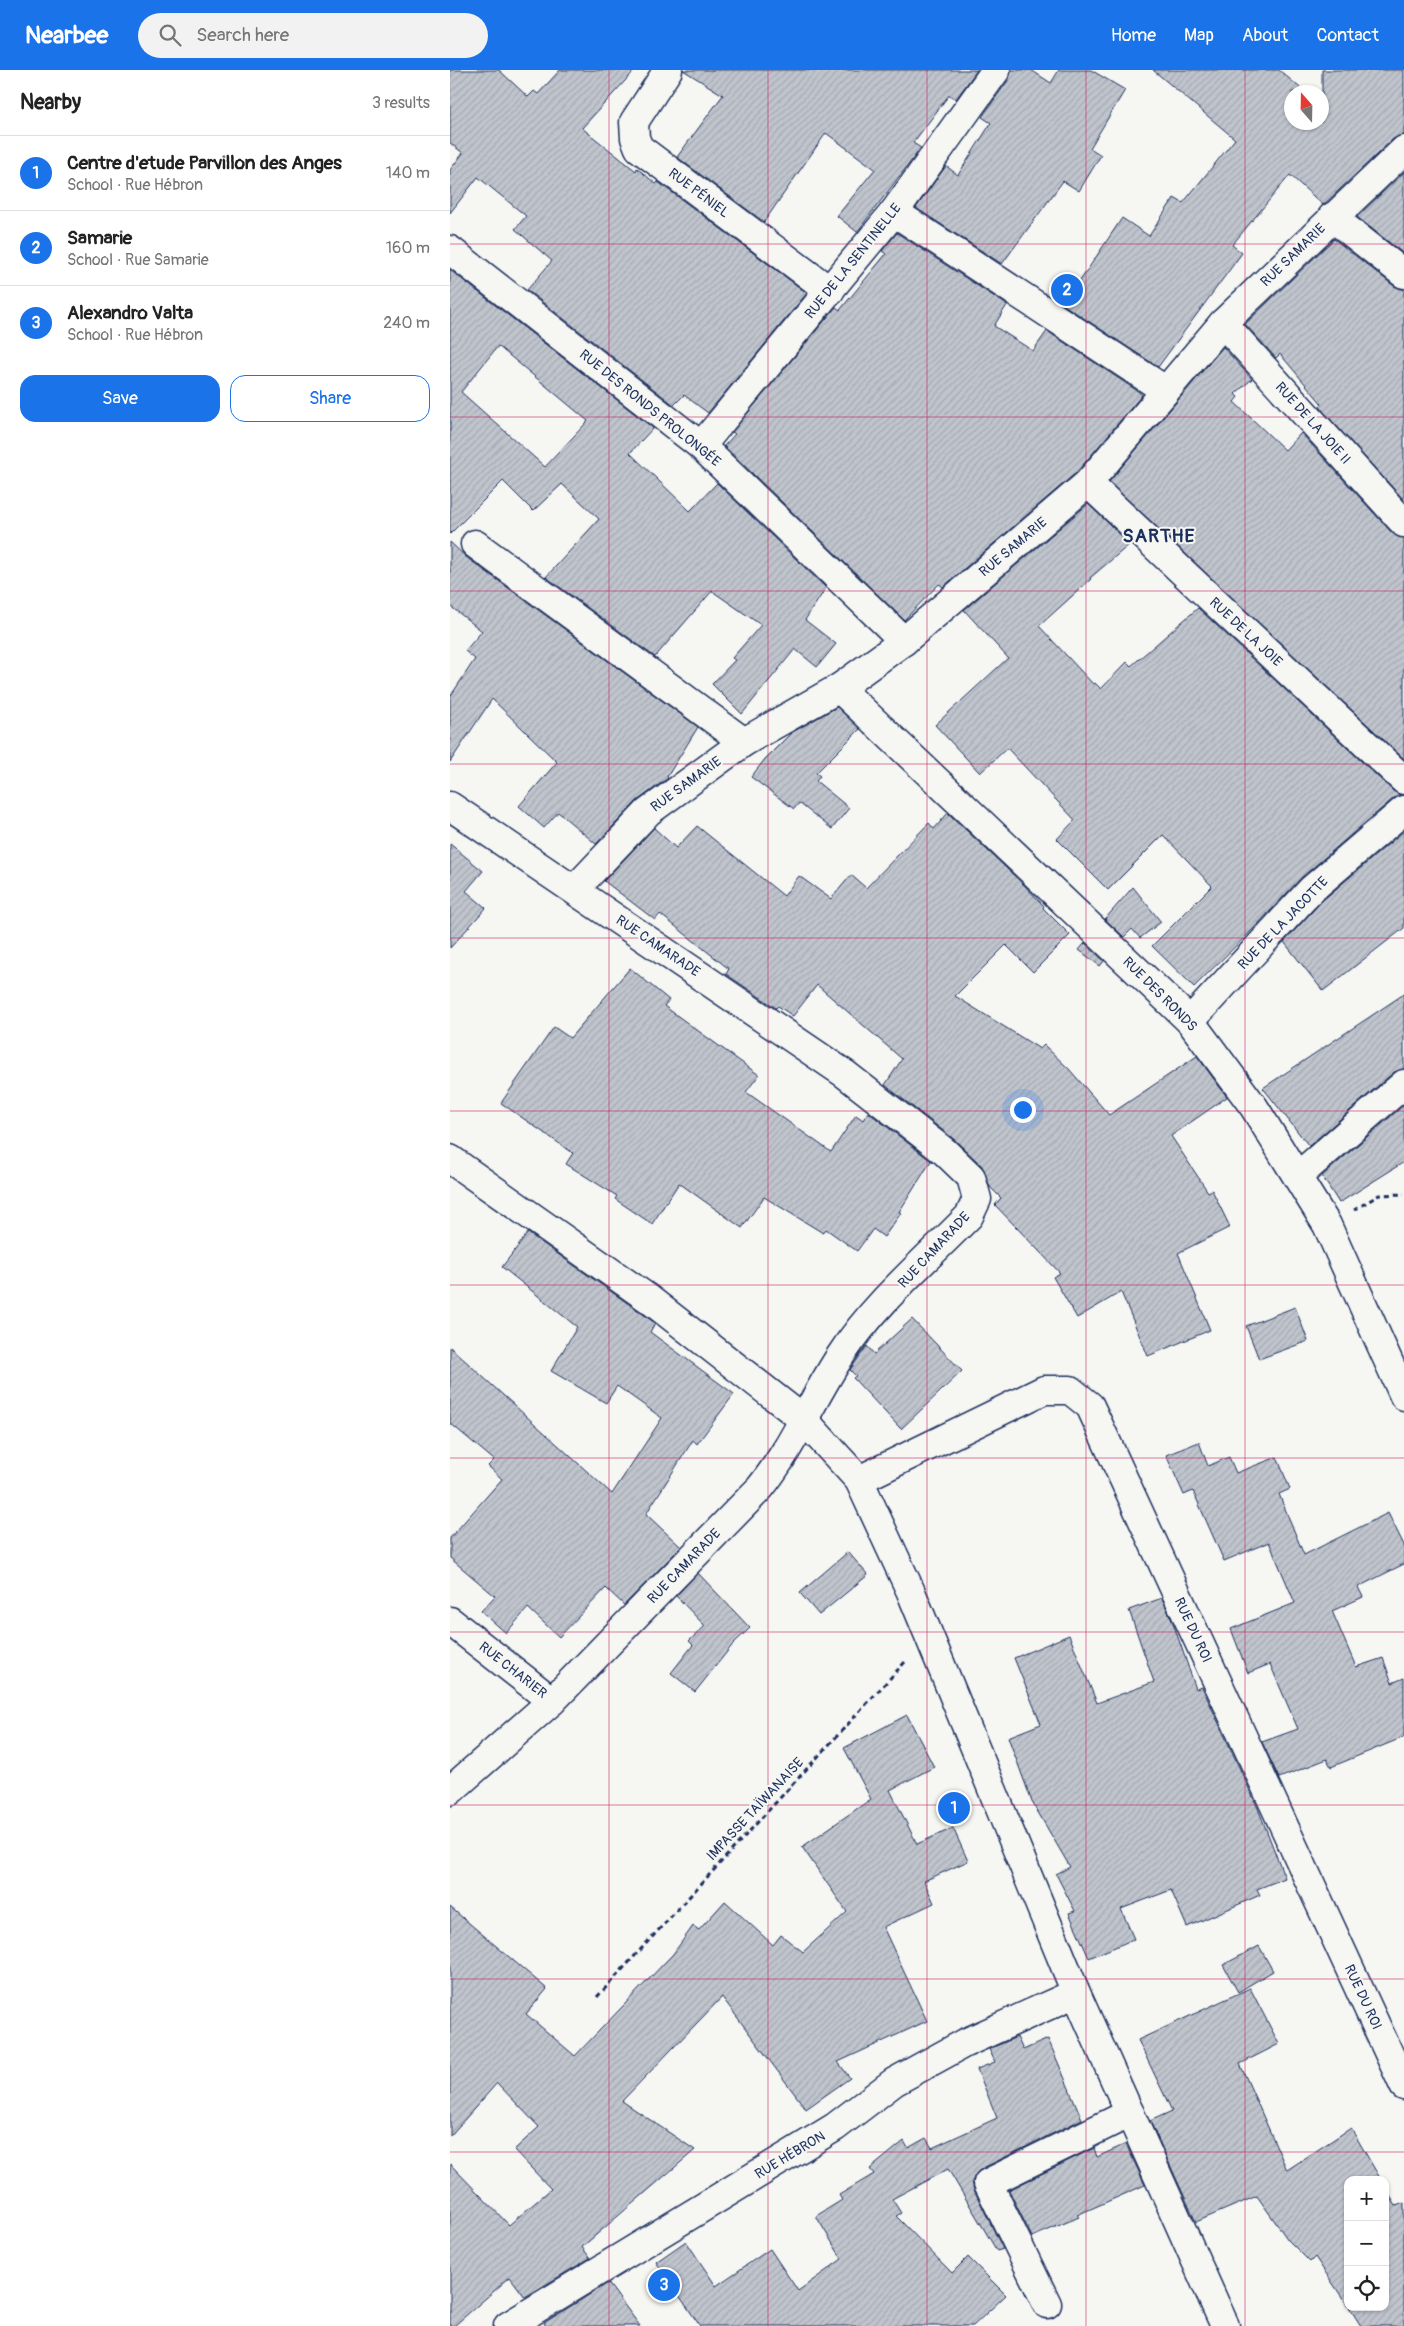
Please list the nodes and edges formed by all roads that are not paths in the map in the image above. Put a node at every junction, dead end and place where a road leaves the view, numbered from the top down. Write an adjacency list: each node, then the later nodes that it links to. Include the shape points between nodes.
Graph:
1 (668, 70): 8 (street, RUE PÉNIEL, via 634,122 639,148)
2 (996, 70): 4 (street, RUE DE LA SENTINELLE)
3 (1404, 150): 5 (street, RUE SAMARIE)
4 (894, 212): 8 (street, RUE DE LA SENTINELLE); 10 (street)
5 (1332, 217): 7 (street); 9 (street, RUE SAMARIE)
6 (450, 250): 11 (street, RUE DES RONDS PROLONGÉE)
7 (1404, 274)
8 (830, 291): 11 (street, RUE DE LA SENTINELLE)
9 (1222, 323): 10 (street, RUE SAMARIE); 13 (street, RUE DE LA JOIE II)
10 (1165, 390): 12 (street, RUE SAMARIE)
11 (701, 446): 15 (street, RUE DES RONDS PROLONGÉE)
12 (1088, 483): 15 (street, RUE SAMARIE); 18 (street, RUE DE LA JOIE)
13 (1404, 523)
14 (475, 544): 17 (street)
15 (904, 641): 16 (street, RUE SAMARIE)
16 (839, 688): 17 (street, RUE SAMARIE); 22 (street, RUE DES RONDS)
17 (744, 742): 21 (street, RUE SAMARIE, via 648,812)
18 (1404, 780)
19 (450, 806): 21 (street, RUE CAMARADE)
20 (1404, 810): 22 (street, RUE DE LA JACOTTE, via 1312,889)
21 (575, 889): 27 (street, RUE CAMARADE, via 845,1074 945,1152 971,1178 977,1198 969,1216 864,1323 840,1356)
22 (1190, 1021): 25 (street, RUE DES RONDS, via 1254,1107)
23 (1404, 1084): 25 (street)
24 (450, 1159): 27 (street, via 649,1299)
25 (1298, 1176): 26 (street, RUE DES RONDS, via 1327,1225)
26 (1404, 1396)
27 (804, 1420): 28 (street); 30 (street, RUE CAMARADE, via 780,1464 760,1488)
28 (859, 1480): 32 (street, via 911,1592); 33 (street, RUE DU ROI, via 1044,1390 1070,1390 1090,1406)
29 (450, 1621): 30 (street, RUE CHARIER)
30 (552, 1701): 31 (street, RUE CAMARADE)
31 (450, 1792)
32 (1076, 1993): 34 (street); 36 (street, RUE HÉBRON, via 965,2043 894,2082 835,2127)
33 (1404, 2086)
34 (1130, 2113): 35 (street, via 988,2183); 37 (street)
35 (1047, 2304)
36 (508, 2326)
37 (1225, 2326)

